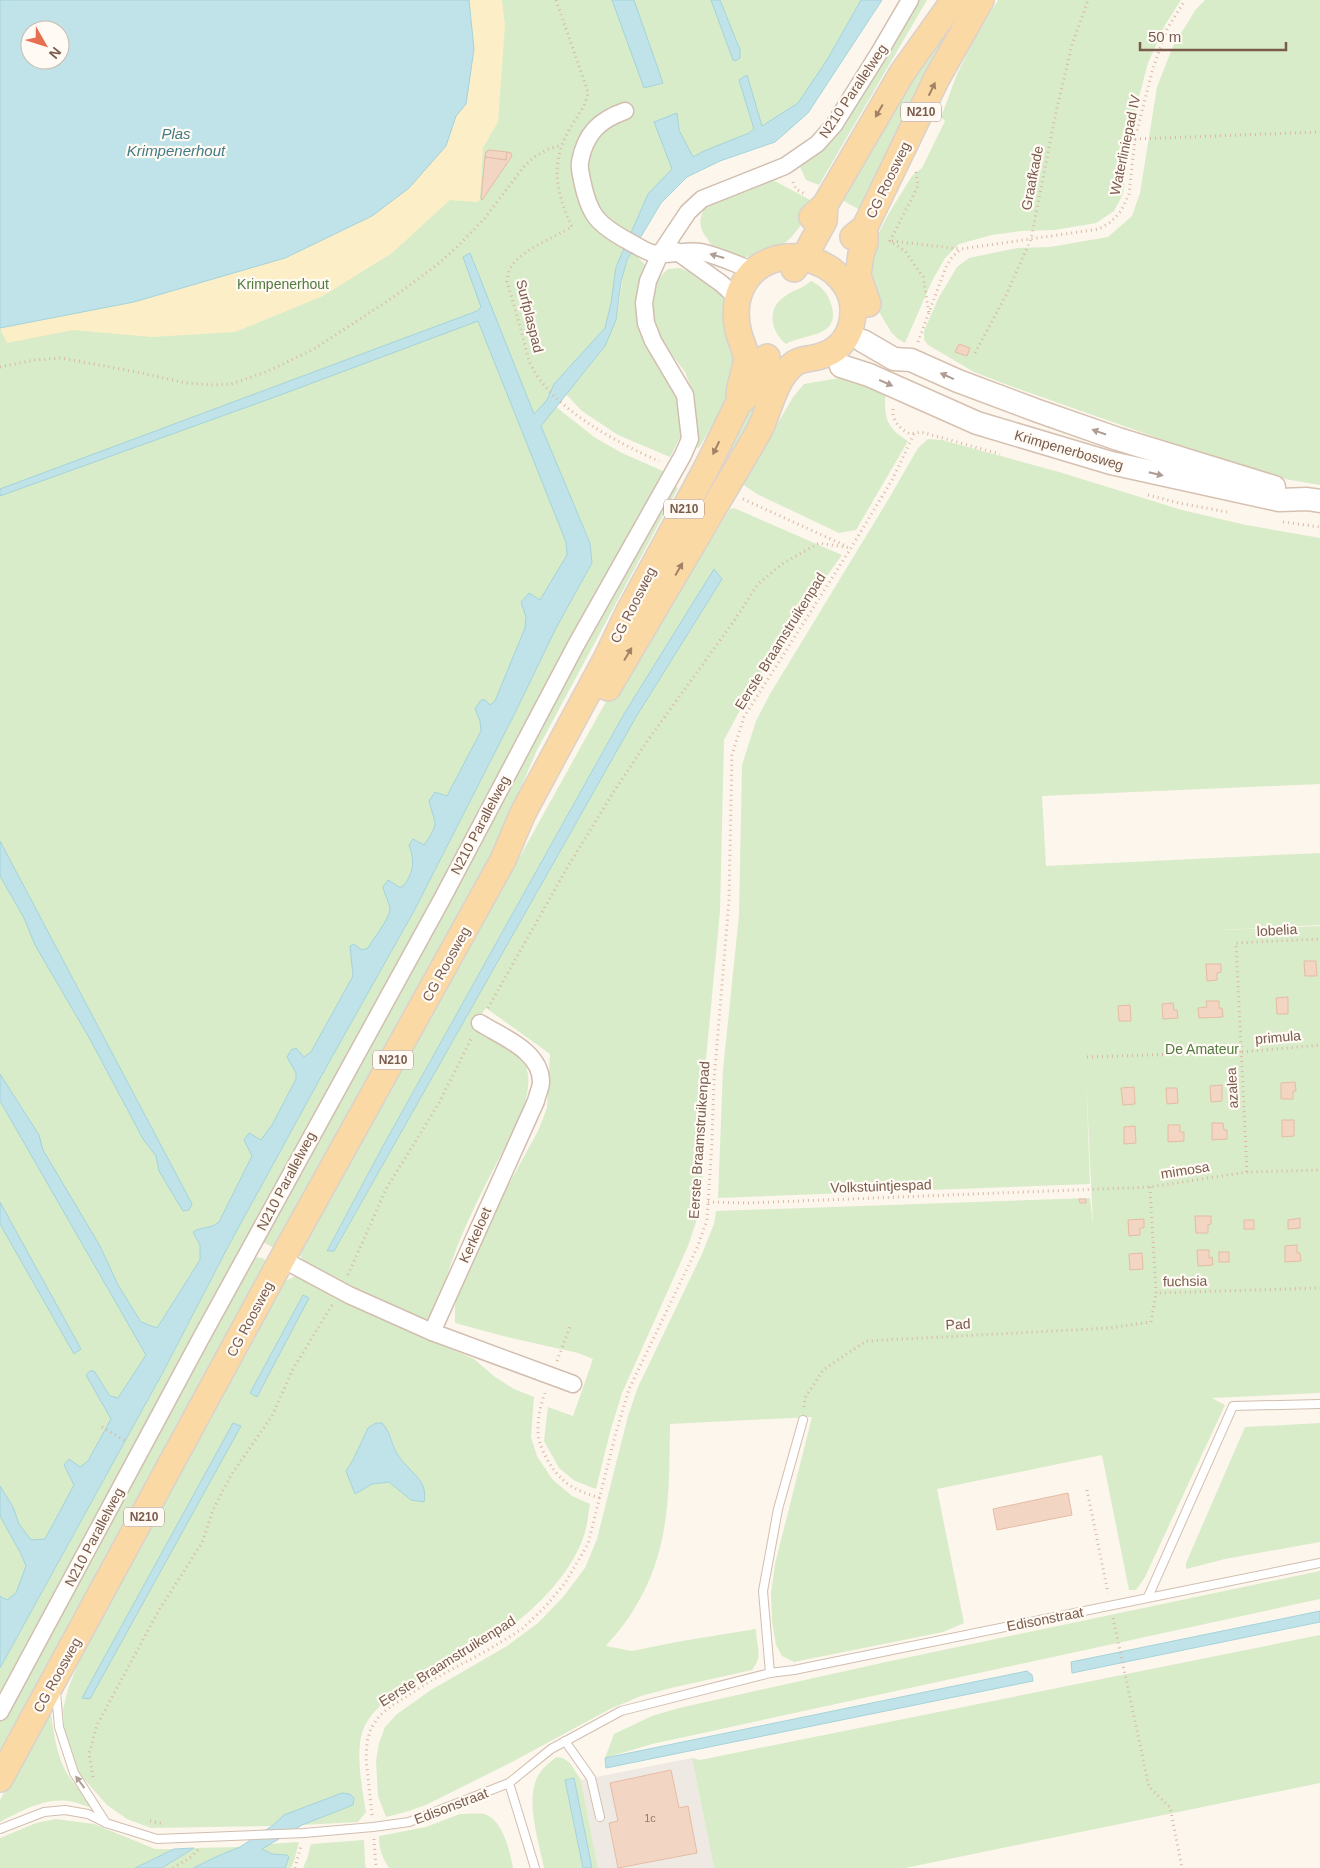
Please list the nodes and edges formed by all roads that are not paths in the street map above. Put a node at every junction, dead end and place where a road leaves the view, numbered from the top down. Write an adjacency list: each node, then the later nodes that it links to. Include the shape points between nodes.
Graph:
1 (910, 0): 6 (street, N210 Parallelweg, via 839,117 817,144 785,166 702,199 688,212)
2 (954, 0): 7 (main road, N210, one-way to 7, via 902,73 825,205 813,214)
3 (981, 0): 5 (main road, CG Roosweg / N210, one-way to 3, via 937,78)
4 (625, 111): 6 (street, via 608,117 586,140 579,164 584,191 599,222 614,233)
5 (874, 232): 9 (main road, CG Roosweg / N210, via 853,236); 11 (main road, CG Roosweg / N210, via 861,254 858,275 869,309)
6 (662, 253): 8 (street, one-way to 6, via 700,252); 10 (street, via 722,284); 27 (street, N210 Parallelweg, via 648,281 644,303 653,341 685,395 690,439 683,456 576,645 442,899)
7 (795, 257): 8 (main road, N210, via 764,264); 9 (main road, via 823,264); 10 (main road, N210, via 797,268 774,278 758,291 754,301)
8 (755, 271): 10 (main road, N210, via 744,284)
9 (834, 272): 11 (main road, via 847,288)
10 (745, 305): 12 (main road, N210, via 736,315 738,332)
11 (860, 332): 13 (main road, via 852,357); 14 (main road, N210, via 827,354 798,361); 15 (main road, Krimpenerbosweg, one-way to 11, via 1092,430 958,381 911,360 894,359)
12 (756, 354): 14 (main road); 16 (main road, CG Roosweg / N210, one-way to 16, via 746,361 739,384 738,404 707,467 522,813)
13 (841, 366): 14 (main road, via 820,374); 15 (main road, Krimpenerbosweg, one-way to 15, via 869,375 977,423 1111,463 1279,500)
14 (796, 372): 16 (main road, CG Roosweg / N210, one-way to 14, via 532,822 764,421 780,407 797,382)
15 (1314, 500)
16 (504, 860): 18 (main road, CG Roosweg / N210)
17 (480, 1023): 19 (street, Kerkeloet, via 526,1052 538,1066 541,1083 536,1101)
18 (282, 1260): 19 (street); 26 (main road, CG Roosweg / N210)
19 (432, 1332): 20 (street)
20 (573, 1384)
21 (1320, 1404): 24 (lane, via 1233,1406)
22 (802, 1420): 25 (lane, via 778,1509 763,1590)
23 (1320, 1563): 24 (lane, Edisonstraat)
24 (1148, 1597): 25 (lane, Edisonstraat)
25 (770, 1673): 28 (lane, Edisonstraat, via 621,1711)
26 (56, 1675): 29 (main road, CG Roosweg / N210); 32 (lane, one-way to 26, via 74,1773 67,1755 56,1706)
27 (0, 1712)
28 (565, 1741): 30 (lane, Edisonstraat, via 551,1748); 31 (lane, via 591,1778)
29 (0, 1780)
30 (509, 1783): 32 (lane, Edisonstraat, via 409,1822 373,1828 157,1839); 34 (lane)
31 (600, 1818)
32 (106, 1823): 33 (lane, Edisonstraat, via 88,1814 65,1810 44,1812)
33 (0, 1829)
34 (535, 1868)

